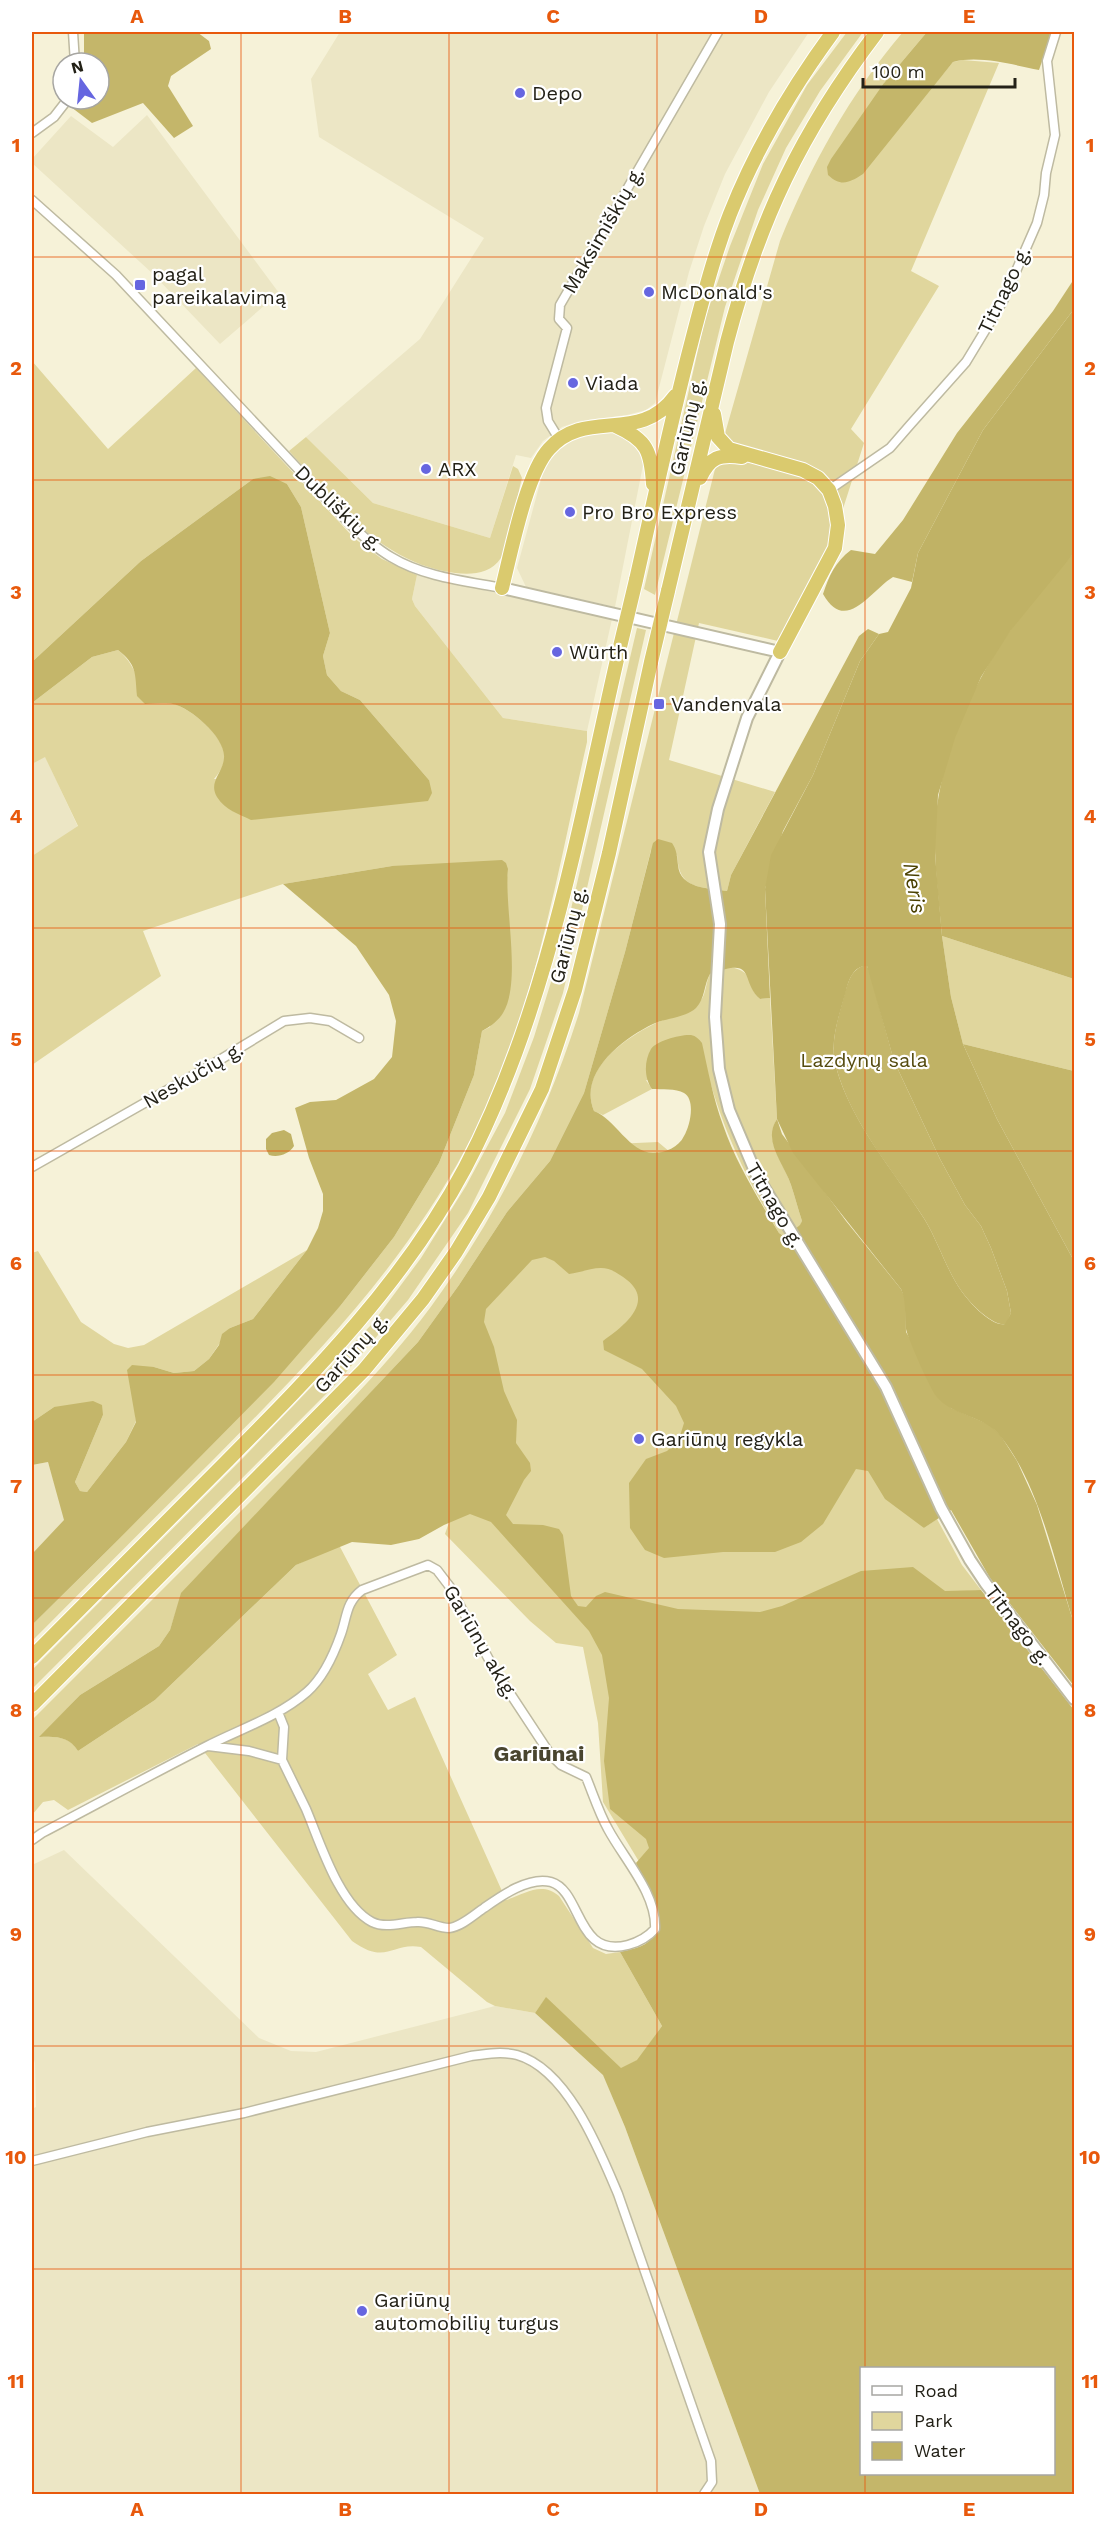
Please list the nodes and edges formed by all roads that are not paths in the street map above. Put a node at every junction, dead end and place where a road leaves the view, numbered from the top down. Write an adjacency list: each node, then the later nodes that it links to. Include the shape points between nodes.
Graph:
1 (73, 32): 6 (street)
2 (718, 32): 13 (street, Maksimiškių g., via 560,304 559,319 567,328 546,408 548,421)
3 (833, 32): 10 (highway, Gariūnų g., via 771,126 735,203 715,258)
4 (877, 32): 11 (highway, Gariūnų g., via 824,106 766,218 737,304)
5 (1056, 32): 15 (street, Titnago g., via 1047,62 1055,135 1043,200 1003,301 966,362 890,448)
6 (74, 51)
7 (59, 111): 8 (street)
8 (32, 133)
9 (32, 200): 18 (street, Dubliškių g., via 116,275 362,536 408,566)
10 (679, 391): 12 (highway, via 666,410 656,416); 17 (highway, Gariūnų g.)
11 (714, 397): 14 (highway, via 714,425 720,441 729,449); 16 (highway, Gariūnų g.)
12 (616, 426): 13 (highway, via 580,428); 17 (highway, via 639,438 648,452)
13 (559, 439): 18 (highway, via 541,459 533,476)
14 (758, 459): 15 (highway, via 803,470); 16 (highway, via 727,455 715,458 706,464)
15 (829, 490): 19 (highway, via 838,525 835,548)
16 (692, 493): 24 (highway, Gariūnų g., bridge, via 575,990 542,1089 489,1197 423,1299 364,1370)
17 (654, 498): 22 (highway, Gariūnų g., bridge, via 556,921 523,1037 489,1120 439,1214 408,1260 346,1337)
18 (502, 588): 19 (street, Dubliškių g.)
19 (780, 652): 23 (street, Titnago g., via 747,718 718,809 710,852 720,934 715,1017 719,1069 729,1110 757,1176 886,1387 941,1508 966,1552)
20 (359, 1038): 21 (street, Neskučių g., via 330,1021 284,1021)
21 (32, 1167)
22 (32, 1656)
23 (1074, 1699)
24 (32, 1705)
25 (278, 1712): 26 (street, Gariūnų aklg.); 27 (street, via 284,1727); 27 (street, Gariūnų aklg., via 308,1691 321,1674 354,1596 423,1565 432,1566 450,1587 494,1669 550,1754 561,1765 586,1777 607,1829 638,1877 655,1918 655,1929 639,1942 607,1948 587,1930 561,1888 541,1881 509,1892 450,1928 419,1921 390,1925 372,1921 362,1915 345,1892)
26 (208, 1746): 27 (street); 28 (street, Gariūnų aklg.)
27 (282, 1760)
28 (32, 1840)
29 (32, 2161): 30 (street, via 471,2056 514,2054 531,2060 564,2092 601,2153 618,2194 711,2461 712,2482)
30 (704, 2494)

